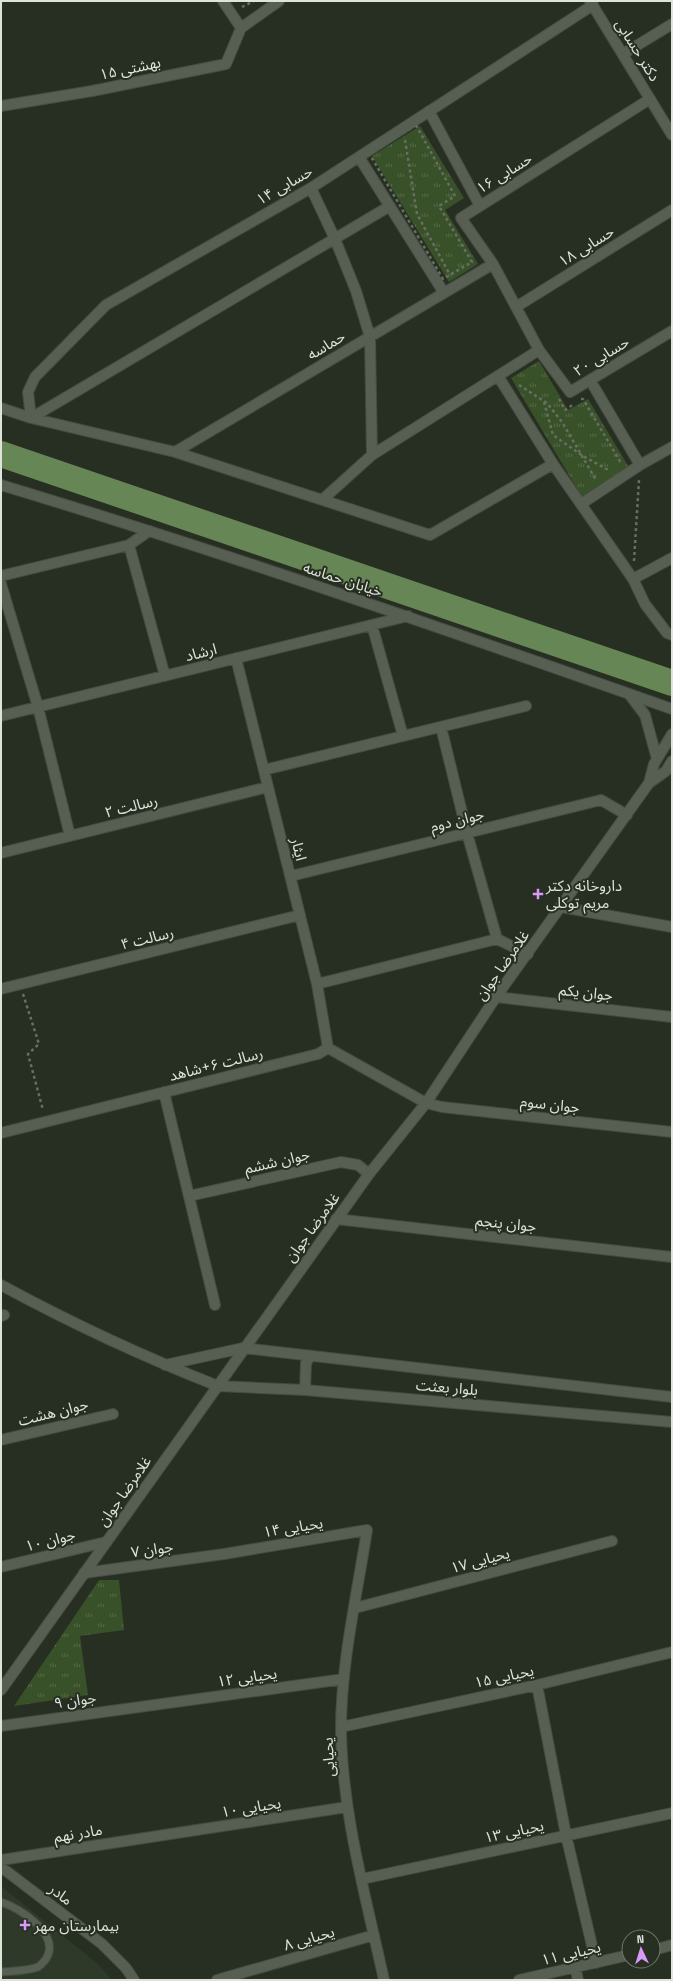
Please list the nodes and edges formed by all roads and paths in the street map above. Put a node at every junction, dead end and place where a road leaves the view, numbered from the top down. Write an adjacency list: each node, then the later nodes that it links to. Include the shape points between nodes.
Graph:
1 (224, 1): 7 (street)
2 (254, 1): 5 (path, via 241,8)
3 (279, 1): 7 (street)
4 (592, 3): 8 (street, دکتر حسابی); 11 (street, حسابی ۱۴)
5 (238, 4)
6 (672, 24): 8 (street)
7 (241, 28): 10 (street, بهشتی ۱۵, via 226,64)
8 (623, 54): 9 (street, دکتر حسابی)
9 (650, 99): 13 (street, دکتر حسابی); 17 (street, حسابی ۱۶)
10 (1, 106)
11 (428, 112): 12 (street, حسابی ۱۴); 17 (street)
12 (403, 130): 14 (street, حسابی ۱۴); 21 (path, via 417,214); 21 (path, via 369,153 443,278); 21 (path, via 416,125 455,196 439,206 472,262)
13 (672, 134)
14 (359, 156): 15 (street, حسابی ۱۴); 16 (street)
15 (311, 188): 19 (street); 32 (street, حسابی ۱۴, via 106,305 35,377 28,392)
16 (390, 206): 19 (street); 22 (street)
17 (480, 206): 20 (street, حسابی ۱۶, via 461,218)
18 (672, 210): 23 (street, حسابی ۱۸)
19 (335, 239): 25 (street, via 356,291); 32 (street)
20 (492, 264): 22 (street, حماسه); 23 (street, حسابی ۱۶)
21 (450, 276)
22 (444, 293): 25 (street, حماسه)
23 (516, 307): 26 (street, حسابی ۲۰)
24 (672, 331): 28 (street, حسابی ۲۰)
25 (370, 337): 34 (street, حماسه); 35 (street)
26 (539, 350): 27 (street); 28 (street, حسابی ۲۰, via 570,392)
27 (500, 375): 30 (path); 35 (street); 37 (street)
28 (590, 380): 38 (street)
29 (558, 397): 39 (path, via 565,410 583,399)
30 (544, 401): 36 (path, via 562,422); 36 (path, via 553,435)
31 (1, 408): 32 (street)
32 (31, 418): 34 (street)
33 (672, 447): 38 (street)
34 (175, 452): 43 (street)
35 (372, 455): 43 (street)
36 (583, 456): 40 (path); 42 (path)
37 (553, 464): 43 (street, via 430,535); 44 (street)
38 (640, 465): 42 (street); 49 (path)
39 (624, 468)
40 (614, 474)
41 (1, 485): 45 (street, خیابان حماسه)
42 (602, 491): 44 (street)
43 (322, 500)
44 (581, 504): 49 (street)
45 (149, 531): 46 (street); 51 (street, خیابان حماسه)
46 (129, 545): 48 (street); 55 (street)
47 (672, 558): 49 (street)
48 (1, 576)
49 (633, 579): 53 (street, via 645,604)
50 (1, 584): 58 (street)
51 (408, 616): 52 (street, ارشاد); 56 (street, خیابان حماسه)
52 (372, 625): 54 (street, ارشاد); 63 (street)
53 (672, 636)
54 (236, 658): 55 (street, ارشاد); 66 (street, ایثار)
55 (165, 676): 58 (street, ارشاد)
56 (630, 694): 59 (street, خیابان حماسه); 64 (street, via 645,715)
57 (526, 706): 61 (street)
58 (38, 707): 60 (street, ارشاد); 71 (street)
59 (672, 709)
60 (1, 716)
61 (441, 727): 63 (street); 70 (street)
62 (672, 734): 64 (street, غلامرضا جوان)
63 (404, 736): 66 (street)
64 (657, 759): 67 (street, غلامرضا جوان)
65 (672, 762): 67 (street, غلامرضا جوان)
66 (264, 770): 68 (street, ایثار)
67 (649, 783): 69 (street, غلامرضا جوان)
68 (268, 788): 71 (street, رسالت ۲); 73 (street, ایثار)
69 (627, 815): 70 (street, جوان دوم, via 601,800); 74 (street, غلامرضا جوان)
70 (467, 833): 73 (street, جوان دوم); 77 (street)
71 (70, 836): 72 (street, رسالت ۲)
72 (1, 853)
73 (291, 876): 75 (street, ایثار)
74 (561, 907): 76 (street); 78 (street, غلامرضا جوان)
75 (300, 915): 79 (street, رسالت ۴); 80 (street, ایثار)
76 (672, 927)
77 (496, 939): 78 (street); 80 (street)
78 (528, 954): 82 (street, غلامرضا جوان)
79 (19, 984): 81 (street, رسالت ۴); 87 (path, via 39,1044 28,1054)
80 (317, 984): 84 (street, ایثار)
81 (1, 989)
82 (496, 997): 83 (street, جوان یکم); 86 (street, غلامرضا جوان)
83 (672, 1016)
84 (328, 1048): 85 (street, رسالت ۶+شاهد, via 318,1054); 86 (street)
85 (164, 1092): 87 (street, رسالت ۶+شاهد); 91 (street)
86 (426, 1103): 88 (street, جوان سوم, via 442,1107); 90 (street, غلامرضا جوان)
87 (46, 1121): 89 (street, رسالت ۶+شاهد)
88 (672, 1132)
89 (1, 1133)
90 (368, 1174): 91 (street, جوان ششم, via 358,1165 341,1162); 92 (street, غلامرضا جوان)
91 (189, 1196): 95 (street)
92 (336, 1219): 93 (street, جوان پنجم); 96 (street, غلامرضا جوان)
93 (672, 1257)
94 (1, 1285): 98 (street, بلوار بعثت)
95 (215, 1305)
96 (243, 1348): 97 (street, بلوار بعثت); 98 (street, بلوار بعثت); 99 (street, غلامرضا جوان)
97 (310, 1356): 100 (street, via 306,1363); 101 (street, بلوار بعثت)
98 (165, 1365): 99 (street, بلوار بعثت)
99 (218, 1386): 100 (street, بلوار بعثت); 107 (street, غلامرضا جوان)
100 (305, 1390): 103 (street, بلوار بعثت)
101 (672, 1397)
102 (113, 1414): 104 (street, جوان هشت)
103 (672, 1422)
104 (1, 1440)
105 (367, 1530): 108 (street, یحیایی ۱۴); 111 (street, یحیایی)
106 (612, 1541): 111 (street, یحیایی ۱۷)
107 (106, 1542): 109 (street, جوان ۱۰); 110 (street, غلامرضا جوان)
108 (224, 1554): 110 (street, جوان ۷)
109 (1, 1567)
110 (84, 1573): 115 (street, غلامرضا جوان)
111 (355, 1608): 113 (street, یحیایی)
112 (672, 1652): 114 (street, یحیایی ۱۵)
113 (344, 1679): 116 (street, یحیایی ۱۲); 118 (street, یحیایی)
114 (537, 1685): 118 (street, یحیایی ۱۵); 122 (street)
115 (1, 1690)
116 (154, 1705): 117 (street, جوان ۹)
117 (1, 1726)
118 (341, 1727): 119 (street, یحیایی)
119 (347, 1807): 121 (street, یحیایی ۱۰); 125 (street, یحیایی)
120 (672, 1813): 122 (street, یحیایی ۱۳)
121 (160, 1836): 123 (street, مادر نهم)
122 (566, 1836): 125 (street, یحیایی ۱۳); 131 (street)
123 (1, 1860)
124 (1, 1867): 134 (street, مادر, via 102,1944)
125 (362, 1879): 127 (street, یحیایی)
126 (1, 1902): 133 (lane, via 12,1906 42,1930 47,1935 50,1950 43,1963 37,1967)
127 (374, 1935): 135 (street, یحیایی ۸); 136 (street, یحیایی)
128 (672, 1945): 129 (street)
129 (661, 1948)
130 (621, 1957): 131 (street, یحیایی ۱۱)
131 (596, 1963): 132 (street, یحیایی ۱۱)
132 (575, 1967): 137 (street, یحیایی ۱۱); 138 (street)
133 (1, 1972)
134 (134, 1980)
135 (217, 1980)
136 (384, 1980)
137 (519, 1980)
138 (578, 1980)

